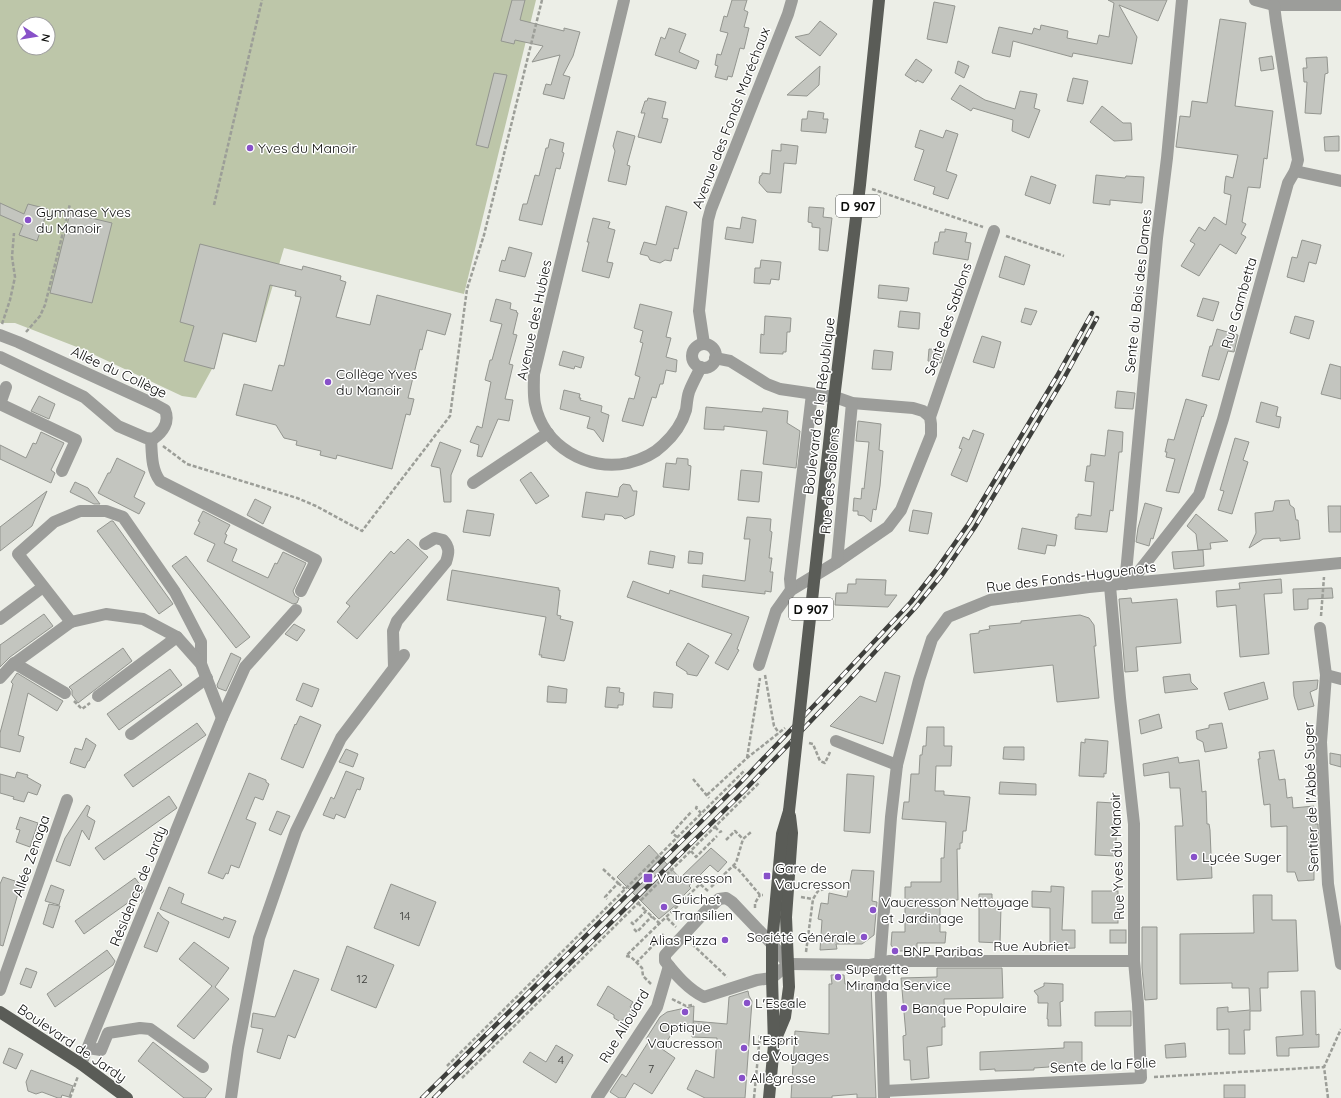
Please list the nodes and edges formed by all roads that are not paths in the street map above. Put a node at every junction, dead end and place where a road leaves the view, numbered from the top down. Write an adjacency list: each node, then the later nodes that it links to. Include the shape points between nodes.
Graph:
1 (624, 0): 22 (street, Avenue des Hubies, via 534,374 536,405 541,422)
2 (792, 0): 12 (street, Avenue des Fonds Maréchaux, via 708,220 699,311)
3 (1182, 0): 29 (street, Sente du Bois des Dames)
4 (1255, 0): 6 (street)
5 (878, 2): 18 (main road, Boulevard de la République / D 907, via 860,185)
6 (1274, 4): 7 (street); 8 (street, Rue Gambetta, via 1298,160)
7 (1341, 5)
8 (1295, 171): 9 (street); 29 (street, Rue Gambetta, via 1288,183 1225,412 1199,495 1137,574)
9 (1341, 181)
10 (994, 231): 21 (street, Sente des Sablons)
11 (0, 335): 23 (street, Allée du Collège, via 165,410 167,422 160,434)
12 (704, 344): 14 (street, via 713,348); 15 (street, via 696,346 692,352 694,363)
13 (0, 357): 23 (street, via 84,398 118,426)
14 (715, 358): 15 (street, via 711,365); 17 (street, via 730,361 780,389)
15 (701, 367): 22 (street, Avenue des Hubies, via 674,433 653,453 636,461 610,465 593,463 572,455)
16 (6, 388): 20 (street)
17 (812, 394): 18 (street); 33 (street, via 790,579)
18 (834, 402): 19 (street); 55 (main road, Boulevard de la République / D 907, bridge)
19 (852, 403): 21 (street, via 913,408 923,411); 27 (street, Rue des Sablons)
20 (0, 404): 24 (street, via 76,440)
21 (930, 417): 27 (street, via 931,435 902,510 888,526)
22 (548, 433): 25 (street)
23 (152, 439): 32 (street, via 153,462 160,481 316,560)
24 (62, 471)
25 (473, 483)
26 (425, 544): 42 (street, via 435,538 444,540 449,548 448,557 397,621 393,631)
27 (837, 562): 33 (street)
28 (1341, 563): 29 (street, Rue des Fonds-Huguenots)
29 (1125, 584): 30 (street, Rue des Fonds-Huguenots)
30 (1110, 586): 53 (street, Rue des Fonds-Huguenots, via 990,600 948,616 932,639); 57 (street, Rue Yves du Manoir, via 1134,824)
31 (43, 587): 35 (street); 36 (street); 41 (street, via 18,554 54,522 80,511 106,511 124,517 175,592 201,642)
32 (301, 590)
33 (791, 590): 43 (street, via 776,610)
34 (296, 610): 50 (street, Résidence de Jardy, via 245,667)
35 (0, 619)
36 (71, 622): 38 (street, via 106,614 143,618); 40 (street)
37 (1320, 628): 44 (street, Sentier de l'Abbé Suger)
38 (177, 637): 41 (street); 49 (street)
39 (404, 655): 42 (street)
40 (14, 663): 45 (street); 48 (street)
41 (201, 664): 46 (street)
42 (394, 667): 72 (street, via 341,738 296,831 259,938)
43 (762, 667)
44 (1326, 675): 47 (street); 60 (street, Sentier de l'Abbé Suger, via 1321,742 1328,884)
45 (0, 678)
46 (207, 678): 50 (street); 51 (street)
47 (1341, 679)
48 (65, 694)
49 (98, 696)
50 (222, 718): 66 (street, Résidence de Jardy)
51 (132, 734)
52 (836, 741): 53 (street)
53 (897, 765): 58 (street, Rue des Fonds-Huguenots)
54 (66, 800): 63 (street, Allée Zenaga)
55 (789, 810): 56 (main road, Boulevard de la République / D 907, via 782,834); 59 (main road, Boulevard de la République / D 907, via 792,833 786,913)
56 (772, 944): 59 (street); 61 (street, Rue Allouard, via 732,902 726,898 719,899 665,955 665,961); 62 (main road, Boulevard de la République / D 907)
57 (1134, 960): 58 (street, Rue Aubriet); 69 (street, Rue Yves du Manoir)
58 (880, 963): 59 (street, Rue Aubriet); 70 (street, Rue des Fonds-Huguenots)
59 (788, 964): 62 (street); 65 (main road, Boulevard de la République / D 907, via 789,987 785,1017)
60 (1341, 964)
61 (669, 966): 62 (street, via 693,991 704,996); 73 (street, Rue Allouard, via 657,1007)
62 (772, 978): 65 (main road, Boulevard de la République / D 907)
63 (0, 990)
64 (0, 1012): 67 (main road, Boulevard de Jardy)
65 (774, 1045): 74 (main road, Boulevard de la République / D 907)
66 (88, 1048): 67 (street, Résidence de Jardy); 68 (street, via 101,1050 108,1033 150,1029)
67 (81, 1064): 71 (main road, Boulevard de Jardy)
68 (203, 1067)
69 (1141, 1078): 70 (street, Sente de la Folie)
70 (884, 1094)
71 (128, 1098)
72 (230, 1098)
73 (596, 1098)
74 (769, 1098)

